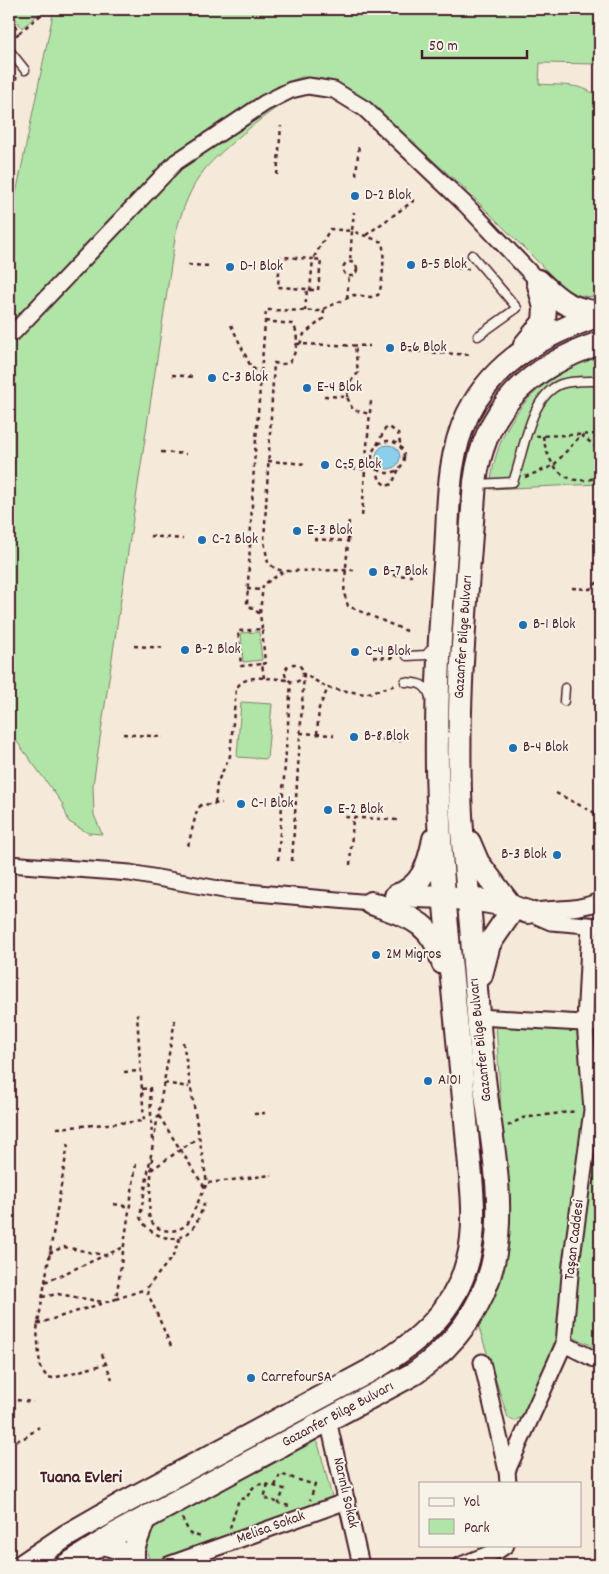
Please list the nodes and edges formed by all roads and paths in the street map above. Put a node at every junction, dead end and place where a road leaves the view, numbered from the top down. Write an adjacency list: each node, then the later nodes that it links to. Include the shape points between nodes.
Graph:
1 (48, 9): 3 (path)
2 (9, 19): 3 (path)
3 (20, 32): 4 (path)
4 (9, 42)
5 (9, 50): 6 (lane)
6 (25, 70)
7 (281, 126): 9 (path)
8 (359, 144): 10 (path)
9 (277, 175)
10 (356, 175)
11 (416, 199): 14 (path)
12 (354, 212): 13 (path)
13 (352, 230): 14 (path); 16 (path, via 330,229); 17 (path)
14 (366, 235): 25 (path, via 384,245 380,292 375,297 359,295)
15 (472, 255): 32 (lane, via 517,308)
16 (313, 259): 24 (path); 24 (path, via 321,260 321,275 318,290); 24 (path, via 280,257 278,287)
17 (350, 262): 22 (path, via 343,268); 22 (path, via 356,269)
18 (188, 265): 19 (path)
19 (212, 266)
20 (433, 266): 21 (path)
21 (474, 269)
22 (349, 276): 25 (path)
23 (538, 281): 28 (main road, via 558,300 577,310); 31 (street, via 465,204 365,109 334,90 308,86 291,90 265,103 176,162); 38 (main road, via 545,308 544,322)
24 (309, 290): 27 (path)
25 (347, 298): 26 (path)
26 (324, 310): 27 (path); 34 (path, via 323,319 304,334)
27 (305, 311): 29 (path, via 266,310)
28 (600, 314): 38 (main road, Gazanfer Bilge Bulvarı, via 543,338)
29 (265, 321): 34 (path, via 296,327); 40 (path)
30 (231, 325): 40 (path, via 251,367)
31 (14, 332)
32 (478, 336)
33 (600, 343): 68 (main road, Gazanfer Bilge Bulvarı, via 559,359 516,390 487,437)
34 (298, 344): 35 (path); 59 (path, via 289,362 274,363)
35 (355, 345): 36 (path); 45 (path, via 358,373 350,382)
36 (370, 346)
37 (409, 351): 39 (path)
38 (521, 352): 75 (main road, Gazanfer Bilge Bulvarı, via 495,374 464,422 452,470)
39 (471, 355)
40 (261, 373): 83 (path)
41 (172, 375): 42 (path)
42 (194, 377)
43 (600, 381): 50 (lane, via 568,382 552,389 539,402)
44 (324, 396): 45 (path)
45 (347, 397): 47 (path, via 353,410)
46 (371, 401): 47 (path)
47 (370, 414): 57 (path)
48 (600, 434): 49 (path)
49 (580, 435): 51 (path); 54 (path); 62 (path)
50 (527, 436): 51 (path); 67 (lane)
51 (543, 436): 62 (path)
52 (376, 446): 53 (path, via 390,441); 53 (path, via 389,427 398,433); 58 (path)
53 (401, 448): 64 (path, via 404,459)
54 (600, 450)
55 (161, 452): 56 (path)
56 (186, 454)
57 (366, 455): 58 (path); 65 (path)
58 (372, 456): 61 (path)
59 (268, 461): 60 (path); 78 (path, via 264,551 271,566)
60 (307, 464)
61 (375, 466): 64 (path, via 389,472); 64 (path, via 380,481 387,486 392,484)
62 (552, 466): 66 (path, via 566,477 588,479); 67 (path)
63 (344, 468): 65 (path)
64 (399, 468)
65 (365, 469): 70 (path)
66 (600, 476)
67 (513, 482): 68 (lane)
68 (475, 484): 113 (main road, Gazanfer Bilge Bulvarı)
69 (349, 517): 74 (path)
70 (362, 518)
71 (150, 536): 72 (path)
72 (183, 539)
73 (314, 539): 74 (path)
74 (348, 541): 76 (path)
75 (446, 546): 90 (lane, via 432,648 422,656); 108 (main road, Gazanfer Bilge Bulvarı, via 440,628)
76 (345, 570): 77 (path); 78 (path); 87 (path, via 344,593 348,606)
77 (354, 570)
78 (284, 571): 84 (path, via 268,581)
79 (393, 575): 80 (path)
80 (412, 576)
81 (600, 580): 82 (path, via 590,590)
82 (572, 588)
83 (247, 589): 84 (path); 85 (path, via 247,604)
84 (262, 590): 85 (path)
85 (260, 614): 86 (path)
86 (262, 629): 93 (path, via 265,663); 93 (path, via 238,631 241,666)
87 (408, 632)
88 (134, 646): 89 (path)
89 (166, 648)
90 (407, 656)
91 (373, 657): 92 (path)
92 (398, 658)
93 (262, 664): 95 (path)
94 (304, 674): 96 (path, via 299,681); 96 (path, via 300,666 291,665 285,672); 98 (path); 101 (path)
95 (264, 678): 96 (path); 110 (path, via 246,680 236,689 230,756 217,783)
96 (290, 681): 118 (path)
97 (405, 682): 98 (path, via 365,694); 108 (lane, via 420,684 428,690)
98 (328, 688): 103 (path, via 319,708)
99 (565, 688): 100 (lane)
100 (564, 701)
101 (300, 733): 103 (path); 119 (path)
102 (122, 734): 105 (path)
103 (317, 734): 104 (path)
104 (334, 735)
105 (163, 737)
106 (374, 739): 107 (path)
107 (401, 741)
108 (437, 770): 113 (main road, Gazanfer Bilge Bulvarı)
109 (556, 793): 112 (path)
110 (215, 803): 111 (path); 117 (path, via 201,805 197,810)
111 (222, 803)
112 (597, 814)
113 (450, 816): 124 (main road, via 424,874); 125 (main road); 126 (main road, Gazanfer Bilge Bulvarı); 127 (main road, via 478,863)
114 (345, 817): 115 (path)
115 (353, 818): 116 (path); 121 (path)
116 (397, 820)
117 (188, 846)
118 (278, 860)
119 (292, 861)
120 (9, 864): 123 (street, via 130,874 233,891)
121 (350, 865)
122 (600, 901): 127 (street, via 574,909)
123 (371, 903): 124 (main road)
124 (398, 904): 125 (main road); 132 (main road, via 435,940)
125 (445, 906): 126 (main road); 132 (main road)
126 (469, 907): 127 (main road); 129 (main road, Gazanfer Bilge Bulvarı)
127 (516, 911): 128 (street, via 551,922); 129 (main road, via 489,944)
128 (595, 926): 133 (street, Taşan Caddesi)
129 (476, 993): 132 (main road, Gazanfer Bilge Bulvarı)
130 (137, 1014): 136 (path)
131 (175, 1020): 138 (path)
132 (467, 1020): 133 (street); 178 (main road, Gazanfer Bilge Bulvarı, via 497,1203 495,1251 488,1279 467,1322 436,1358 415,1373); 195 (main road, Gazanfer Bilge Bulvarı, via 472,1228 464,1274 439,1318 418,1340 375,1368 120,1505)
133 (584, 1022): 134 (street); 141 (street, Taşan Caddesi)
134 (600, 1024)
135 (183, 1042): 139 (path)
136 (141, 1071): 137 (path); 140 (path)
137 (124, 1072)
138 (164, 1083): 139 (path); 143 (path)
139 (190, 1087): 147 (path)
140 (142, 1089): 145 (path, via 144,1121); 149 (path, via 150,1088)
141 (596, 1109): 146 (path, via 522,1118); 169 (street, Taşan Caddesi, via 571,1264)
142 (265, 1113): 144 (path)
143 (158, 1114): 149 (path); 150 (path)
144 (254, 1114)
145 (57, 1128)
146 (502, 1129)
147 (199, 1137): 150 (path); 154 (path)
148 (68, 1144): 161 (path)
149 (153, 1145): 152 (path); 159 (path, via 140,1216 143,1224 156,1235)
150 (180, 1150): 152 (path); 155 (path)
151 (136, 1164): 158 (path)
152 (151, 1170): 155 (path, via 149,1215 158,1228 173,1232 184,1228)
153 (272, 1176): 154 (path)
154 (207, 1183): 155 (path)
155 (205, 1188)
156 (205, 1202): 159 (path, via 192,1230)
157 (114, 1204): 158 (path)
158 (130, 1207): 160 (path)
159 (180, 1237): 164 (path, via 173,1256)
160 (124, 1247): 162 (path); 166 (path)
161 (49, 1253): 162 (path, via 64,1248); 163 (path)
162 (106, 1255): 163 (path)
163 (45, 1282): 165 (path)
164 (146, 1289): 166 (path); 170 (path)
165 (42, 1296): 167 (path, via 58,1294); 168 (path)
166 (116, 1298): 167 (path)
167 (105, 1302): 168 (path)
168 (38, 1324): 174 (path, via 40,1367 47,1377)
169 (564, 1344): 173 (street); 181 (street, Taşan Caddesi)
170 (171, 1346)
171 (102, 1354): 174 (path)
172 (482, 1362): 181 (street)
173 (600, 1362)
174 (106, 1364): 175 (path)
175 (112, 1379)
176 (9, 1399): 177 (path)
177 (33, 1402)
178 (328, 1420): 185 (street, Narınlı Sokak); 189 (main road, Gazanfer Bilge Bulvarı)
179 (39, 1427): 180 (path, via 26,1438)
180 (9, 1444)
181 (507, 1477)
182 (268, 1484): 183 (path); 186 (path, via 264,1498); 190 (path, via 258,1484 247,1498 239,1499 230,1529)
183 (275, 1486): 184 (path, via 280,1474 315,1486); 186 (path, via 284,1489)
184 (310, 1500)
185 (347, 1501): 197 (street, Melisa Sokak); 198 (street, Narınlı Sokak)
186 (279, 1503): 187 (path)
187 (292, 1507)
188 (180, 1512): 191 (path, via 190,1534)
189 (145, 1519): 192 (main road, Gazanfer Bilge Bulvarı); 194 (main road, via 134,1549)
190 (223, 1531)
191 (210, 1536)
192 (101, 1543): 194 (main road, via 121,1552); 196 (main road, Gazanfer Bilge Bulvarı)
193 (505, 1546): 199 (street)
194 (134, 1564)
195 (23, 1565)
196 (67, 1565)
197 (168, 1565)
198 (361, 1565)
199 (461, 1565)

